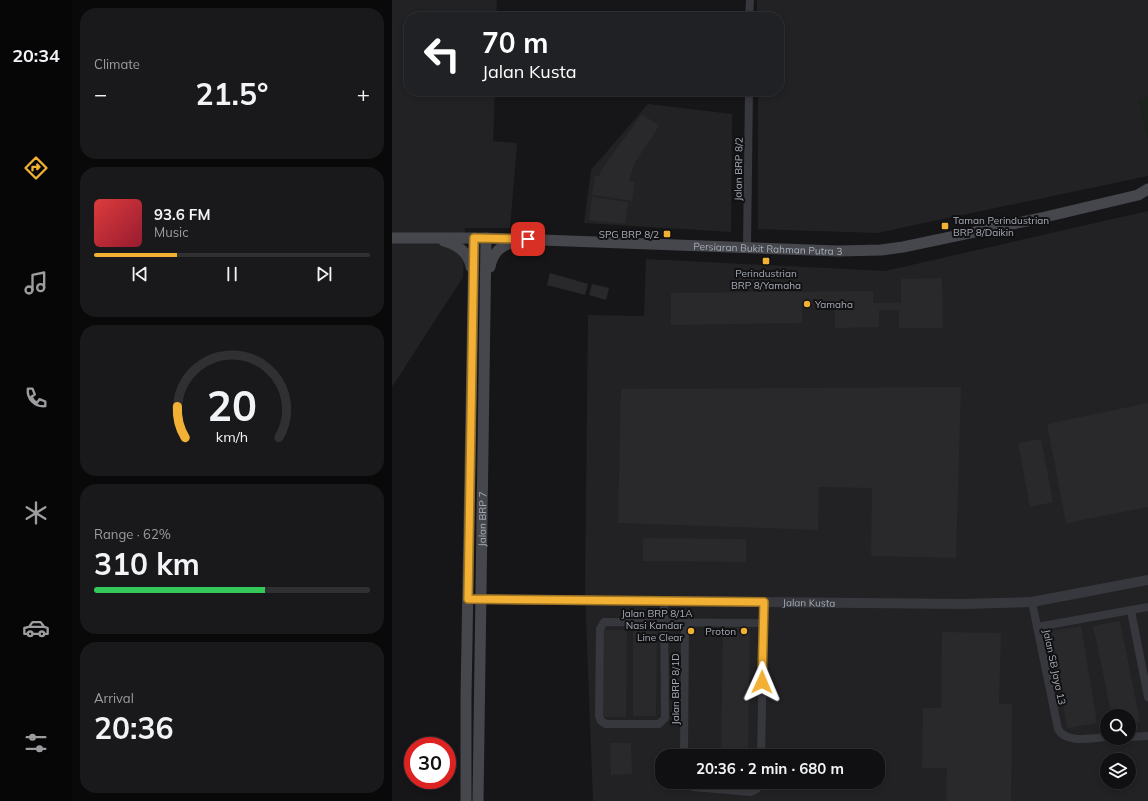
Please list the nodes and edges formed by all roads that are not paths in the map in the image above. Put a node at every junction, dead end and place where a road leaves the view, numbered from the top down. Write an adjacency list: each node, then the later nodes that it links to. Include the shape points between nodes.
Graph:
1 (750, 0): 2 (street)
2 (749, 12)
3 (749, 96): 11 (street, Jalan BRP 8/2)
4 (1148, 189): 5 (main road, Persiaran Bukit Rahman Putra 3)
5 (1143, 195): 11 (main road, Persiaran Bukit Rahman Putra 3, via 881,250 838,251)
6 (392, 238): 9 (main road, Persiaran Bukit Rahman Putra 3)
7 (474, 238): 8 (main road, Persiaran Bukit Rahman Putra 3); 9 (main road, Persiaran Bukit Rahman Putra 3); 13 (main road, Jalan BRP 7)
8 (486, 238): 10 (main road, Persiaran Bukit Rahman Putra 3); 12 (main road, Jalan BRP 7)
9 (435, 239): 13 (main road, via 462,249 468,256)
10 (521, 239): 11 (main road, Persiaran Bukit Rahman Putra 3); 12 (main road, via 505,244 496,251 491,259)
11 (747, 246)
12 (487, 282): 15 (main road, Jalan BRP 7)
13 (473, 286): 16 (main road, Jalan BRP 7)
14 (1148, 580): 19 (street, Jalan Kusta)
15 (482, 598): 16 (street, Jalan Kusta); 17 (street, Jalan Kusta); 35 (main road, Jalan BRP 7)
16 (468, 599): 34 (main road, Jalan BRP 7)
17 (664, 600): 18 (street, Jalan Kusta); 22 (street)
18 (764, 602): 19 (street, Jalan Kusta); 24 (street)
19 (1032, 602): 25 (street, Jalan SB Jaya 13)
20 (1148, 607): 21 (street)
21 (1131, 611): 25 (street); 26 (street)
22 (664, 623): 22 (street, Jalan BRP 8/1A, via 665,718 659,724 606,724 601,721 601,624); 23 (street, Jalan BRP 8/1A)
23 (685, 623): 24 (street, Jalan BRP 8/1A); 30 (street, Jalan BRP 8/1D)
24 (763, 623): 31 (street)
25 (1037, 627): 28 (street, Jalan SB Jaya 13, via 1061,735 1068,738)
26 (1148, 697)
27 (1148, 736): 29 (street)
28 (1100, 737)
29 (1136, 737)
30 (684, 749)
31 (761, 749)
32 (716, 789): 33 (street, via 751,792)
33 (754, 789)
34 (466, 801)
35 (478, 801)

